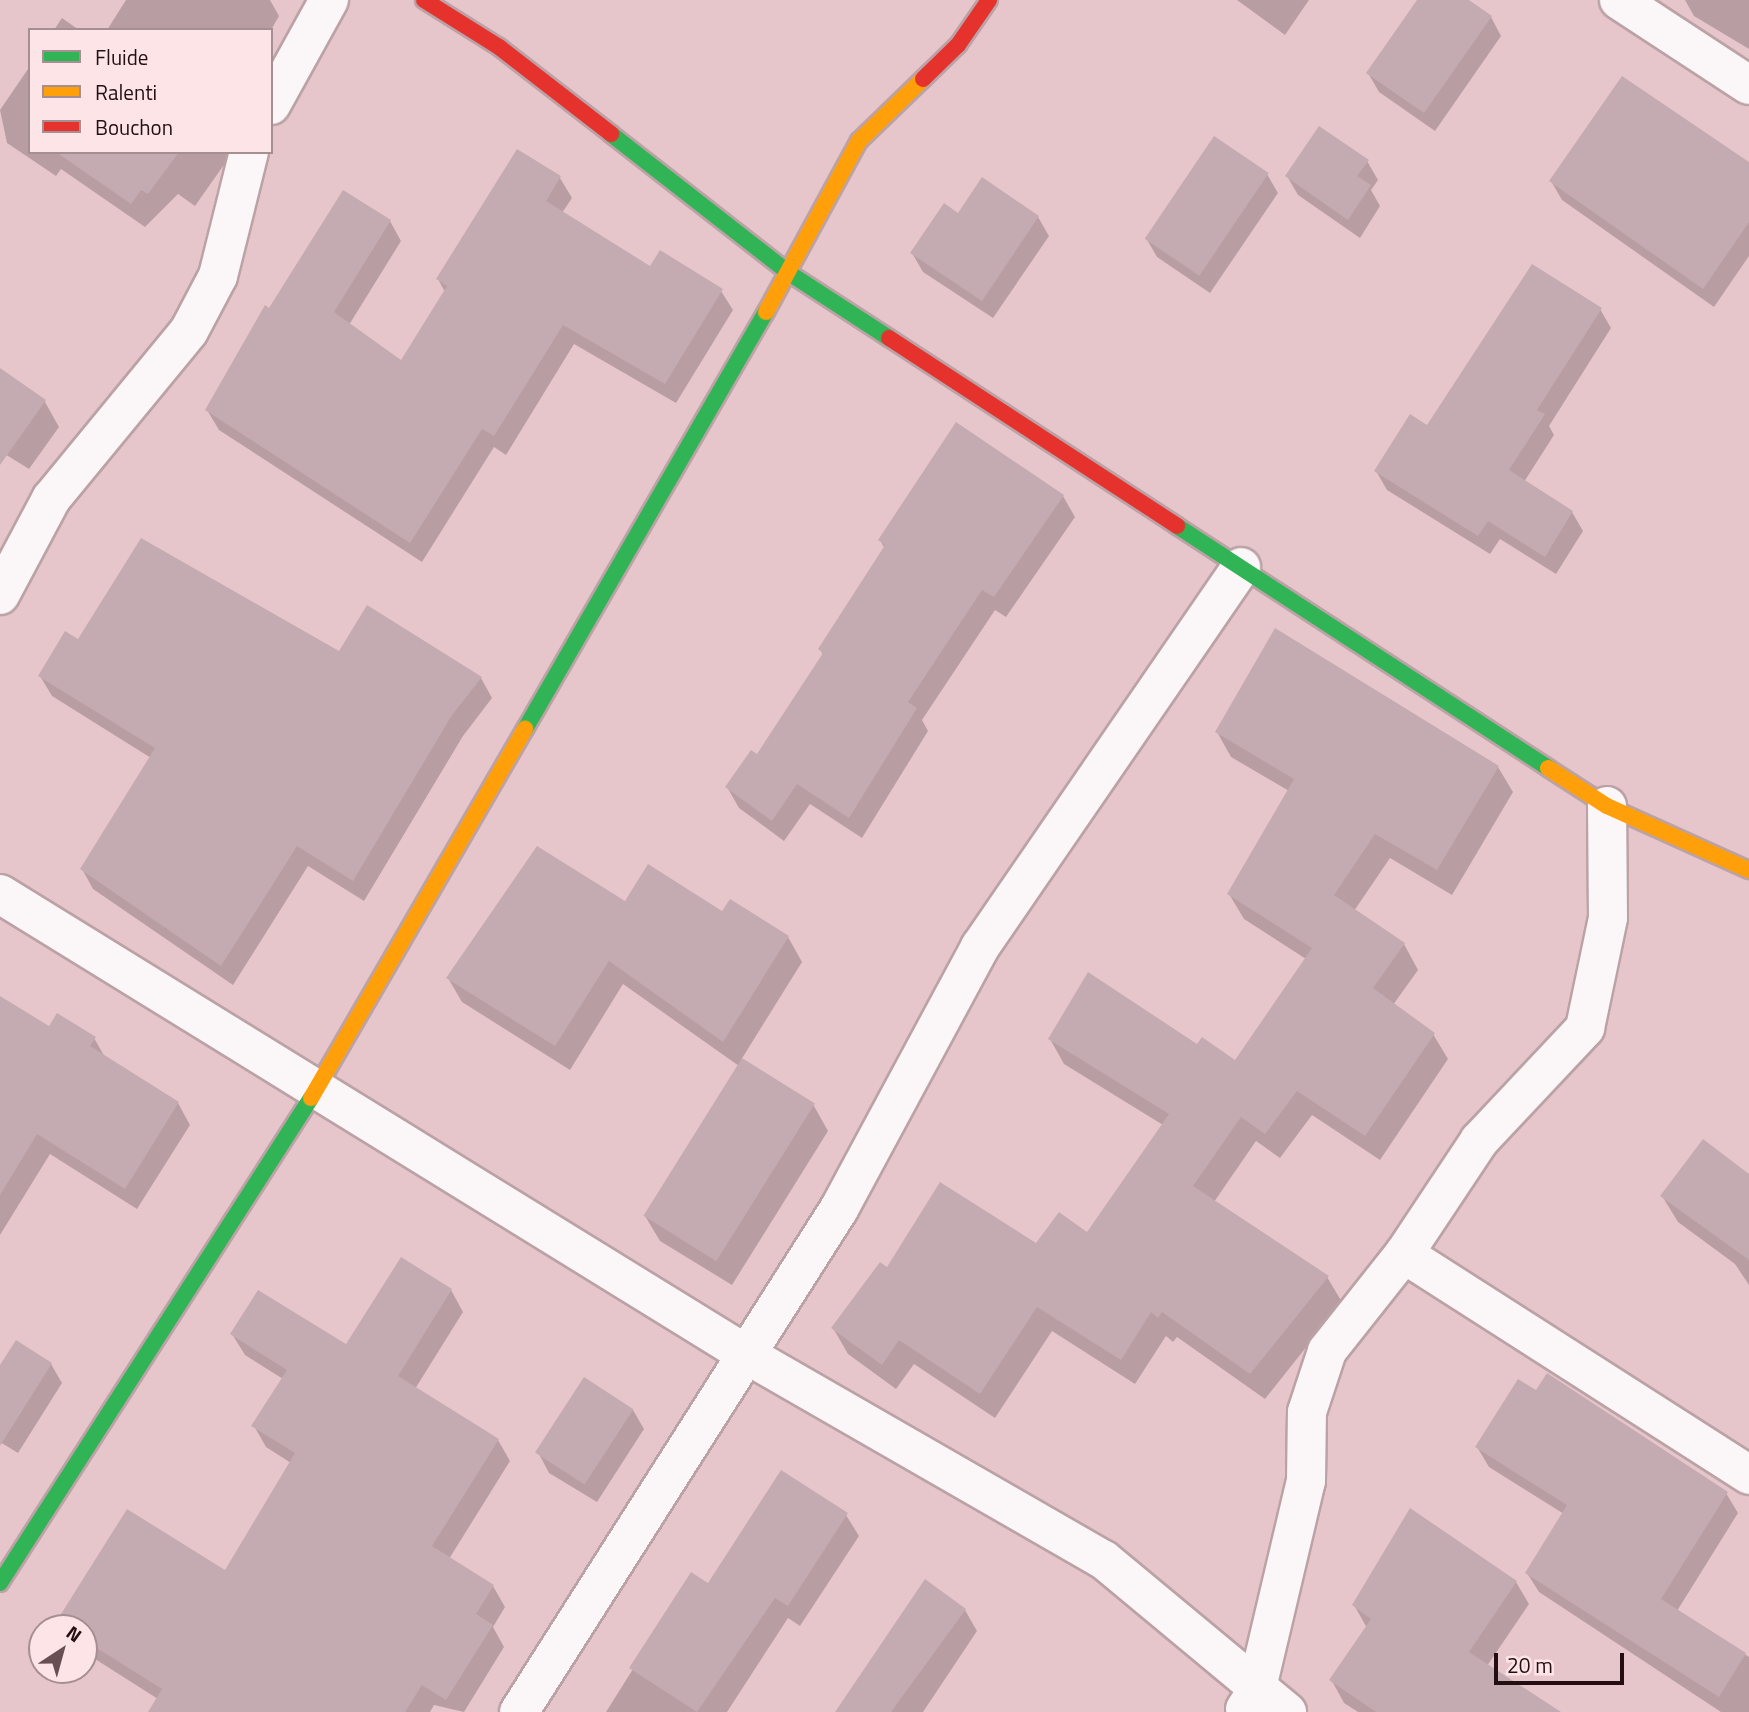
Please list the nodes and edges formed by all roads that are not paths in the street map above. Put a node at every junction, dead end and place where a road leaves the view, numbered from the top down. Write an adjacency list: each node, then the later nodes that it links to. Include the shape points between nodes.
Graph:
1 (329, 0): 6 (street)
2 (424, 0): 8 (street, via 499,47)
3 (989, 0): 8 (street, via 958,45 859,141)
4 (1619, 0): 5 (street)
5 (1749, 85)
6 (273, 101)
7 (248, 154): 10 (street, via 218,276 190,331 51,499)
8 (789, 273): 9 (street); 14 (street)
9 (1241, 567): 11 (street); 16 (street, via 979,947 839,1209)
10 (0, 595)
11 (1607, 806): 12 (street); 15 (street, via 1608,918 1586,1028 1479,1141)
12 (1749, 870)
13 (0, 894): 14 (street)
14 (319, 1086): 16 (street); 18 (street)
15 (1404, 1254): 17 (street); 19 (street, via 1327,1351 1307,1412 1306,1481)
16 (749, 1356): 19 (street, via 1104,1560); 20 (street)
17 (1749, 1475)
18 (0, 1583)
19 (1262, 1705)
20 (519, 1712)

